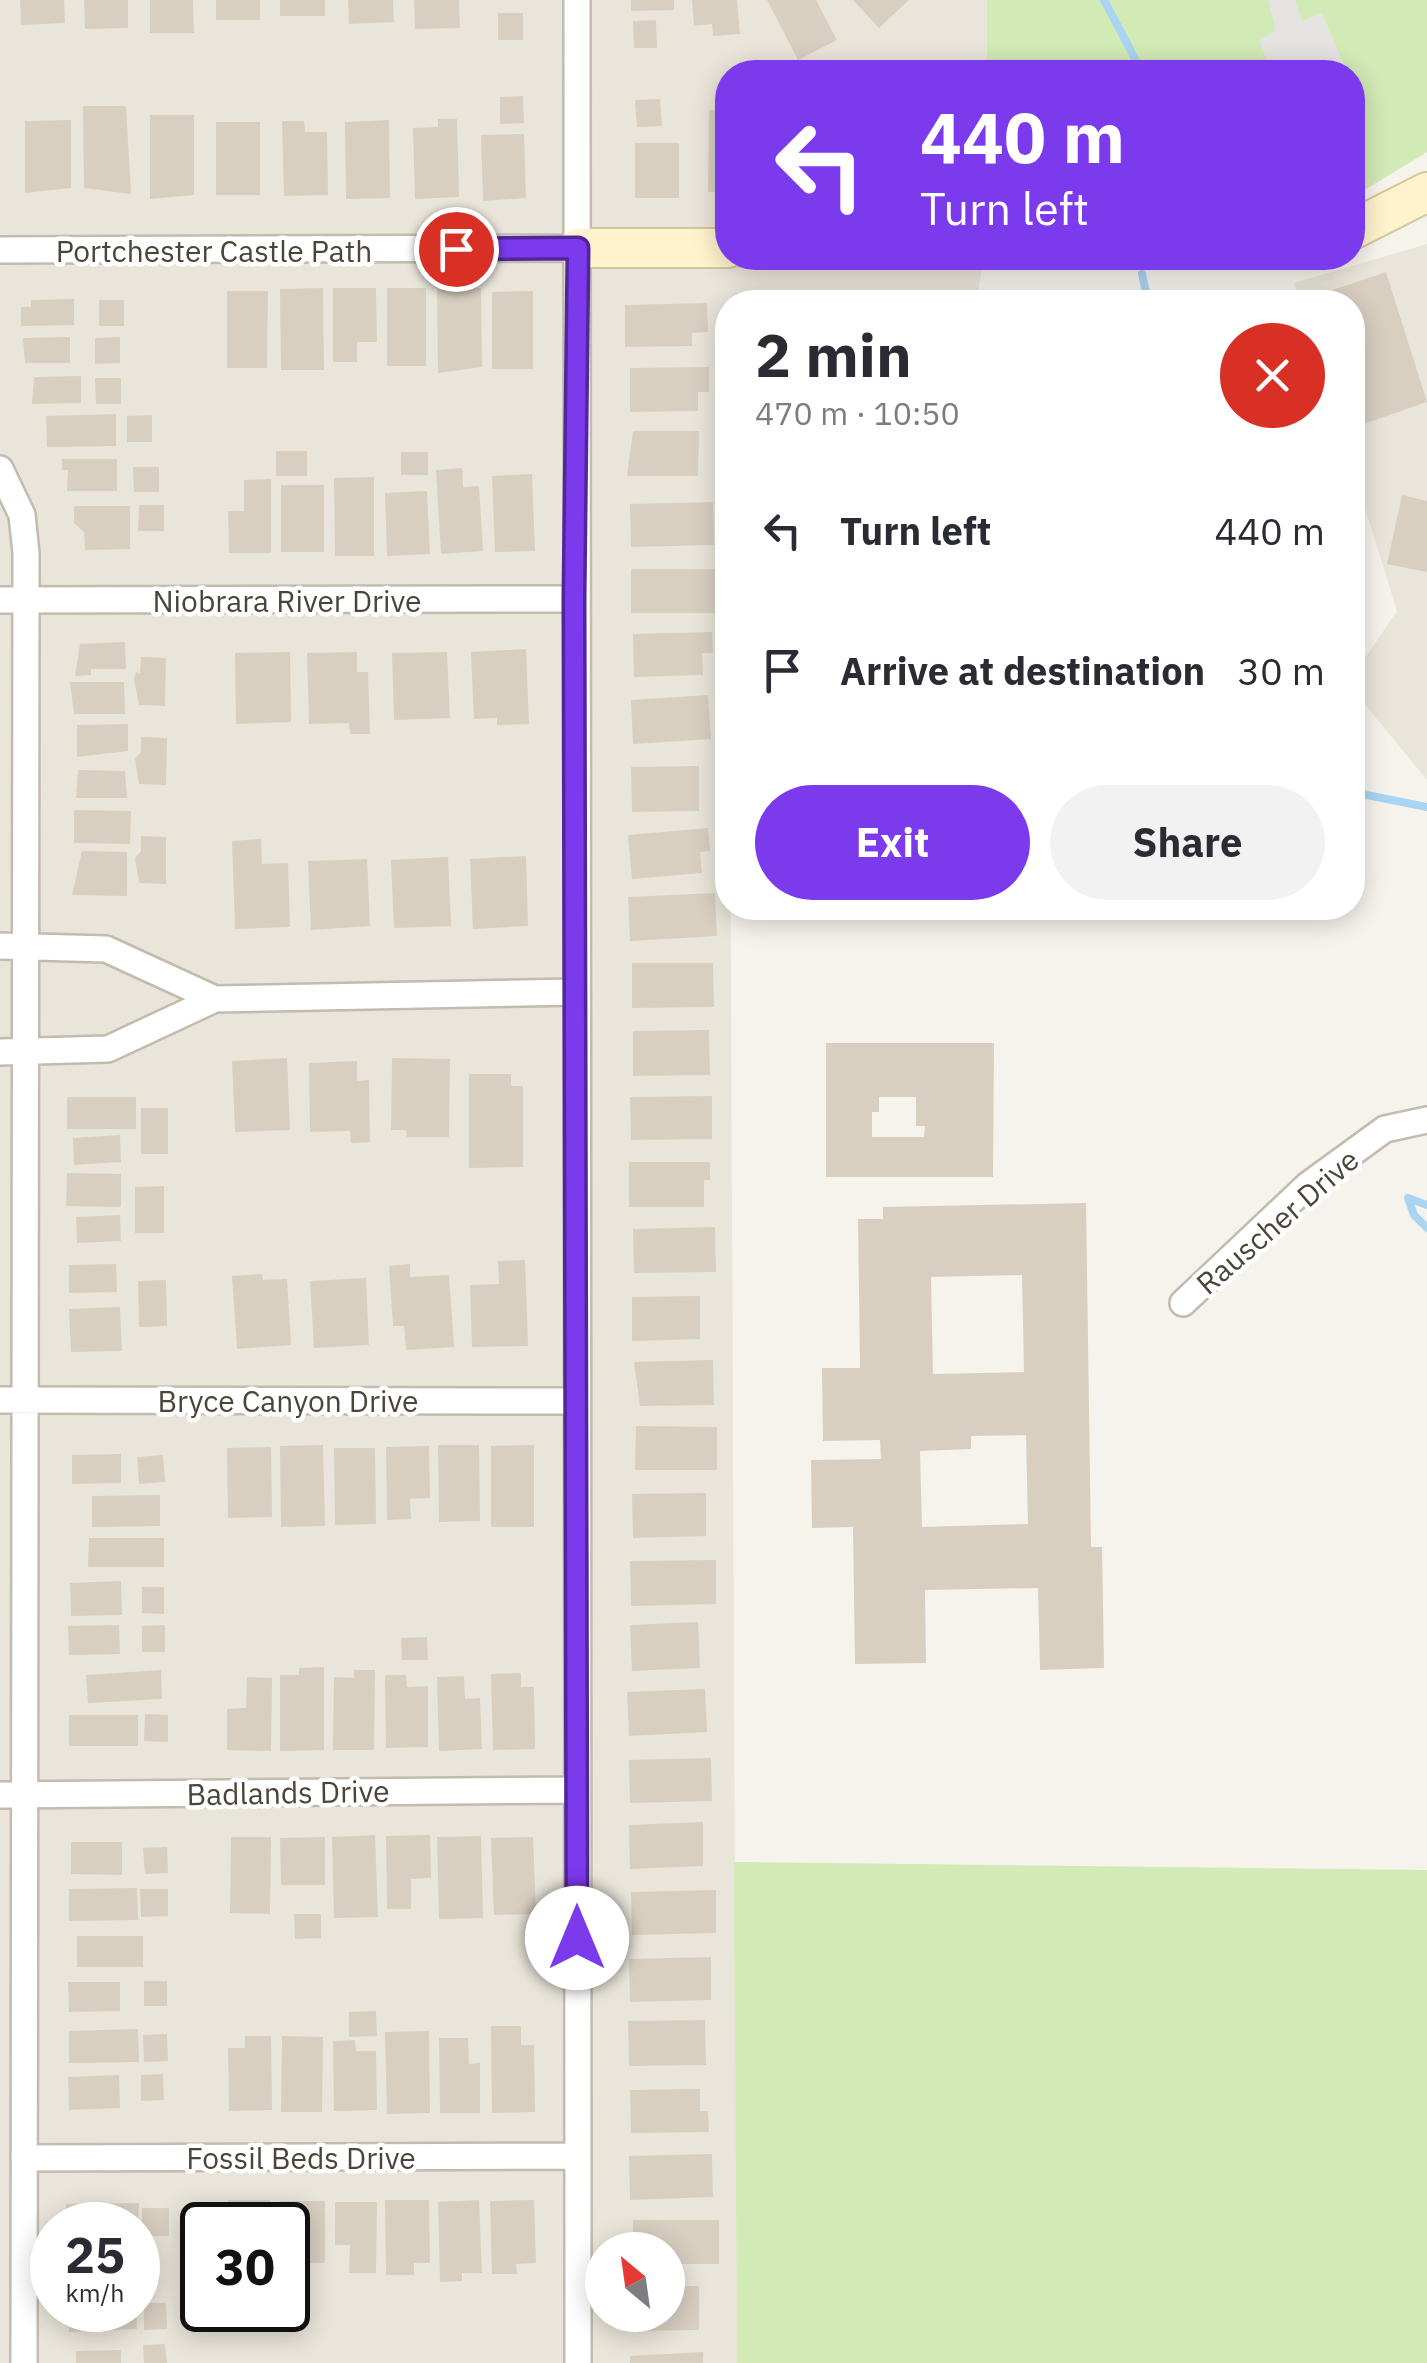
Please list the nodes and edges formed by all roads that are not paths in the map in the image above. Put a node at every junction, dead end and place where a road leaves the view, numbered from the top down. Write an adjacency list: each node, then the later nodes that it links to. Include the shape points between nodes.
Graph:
1 (577, 0): 4 (street)
2 (1427, 192): 3 (street)
3 (1365, 223)
4 (578, 248): 5 (street, Portchester Castle Path); 6 (street, Portchester Castle Path); 8 (street)
5 (715, 248)
6 (0, 250)
7 (0, 468): 9 (street, via 24,525)
8 (574, 599): 9 (street, Niobrara River Drive); 11 (street)
9 (12, 600): 10 (street)
10 (13, 946): 12 (street, via 106,949); 13 (street)
11 (575, 992): 12 (street); 17 (street)
12 (215, 999): 13 (street, via 108,1049)
13 (13, 1052): 16 (street)
14 (1427, 1120): 15 (street, Rauscher Drive, via 1385,1129 1308,1184)
15 (1184, 1303)
16 (12, 1400): 17 (street, Bryce Canyon Drive); 19 (street)
17 (576, 1400): 18 (street)
18 (576, 1790): 19 (street, Badlands Drive); 20 (street)
19 (12, 1795): 21 (street)
20 (577, 2156): 21 (street, Fossil Beds Drive); 23 (street)
21 (24, 2158): 22 (street)
22 (24, 2363)
23 (578, 2363)

